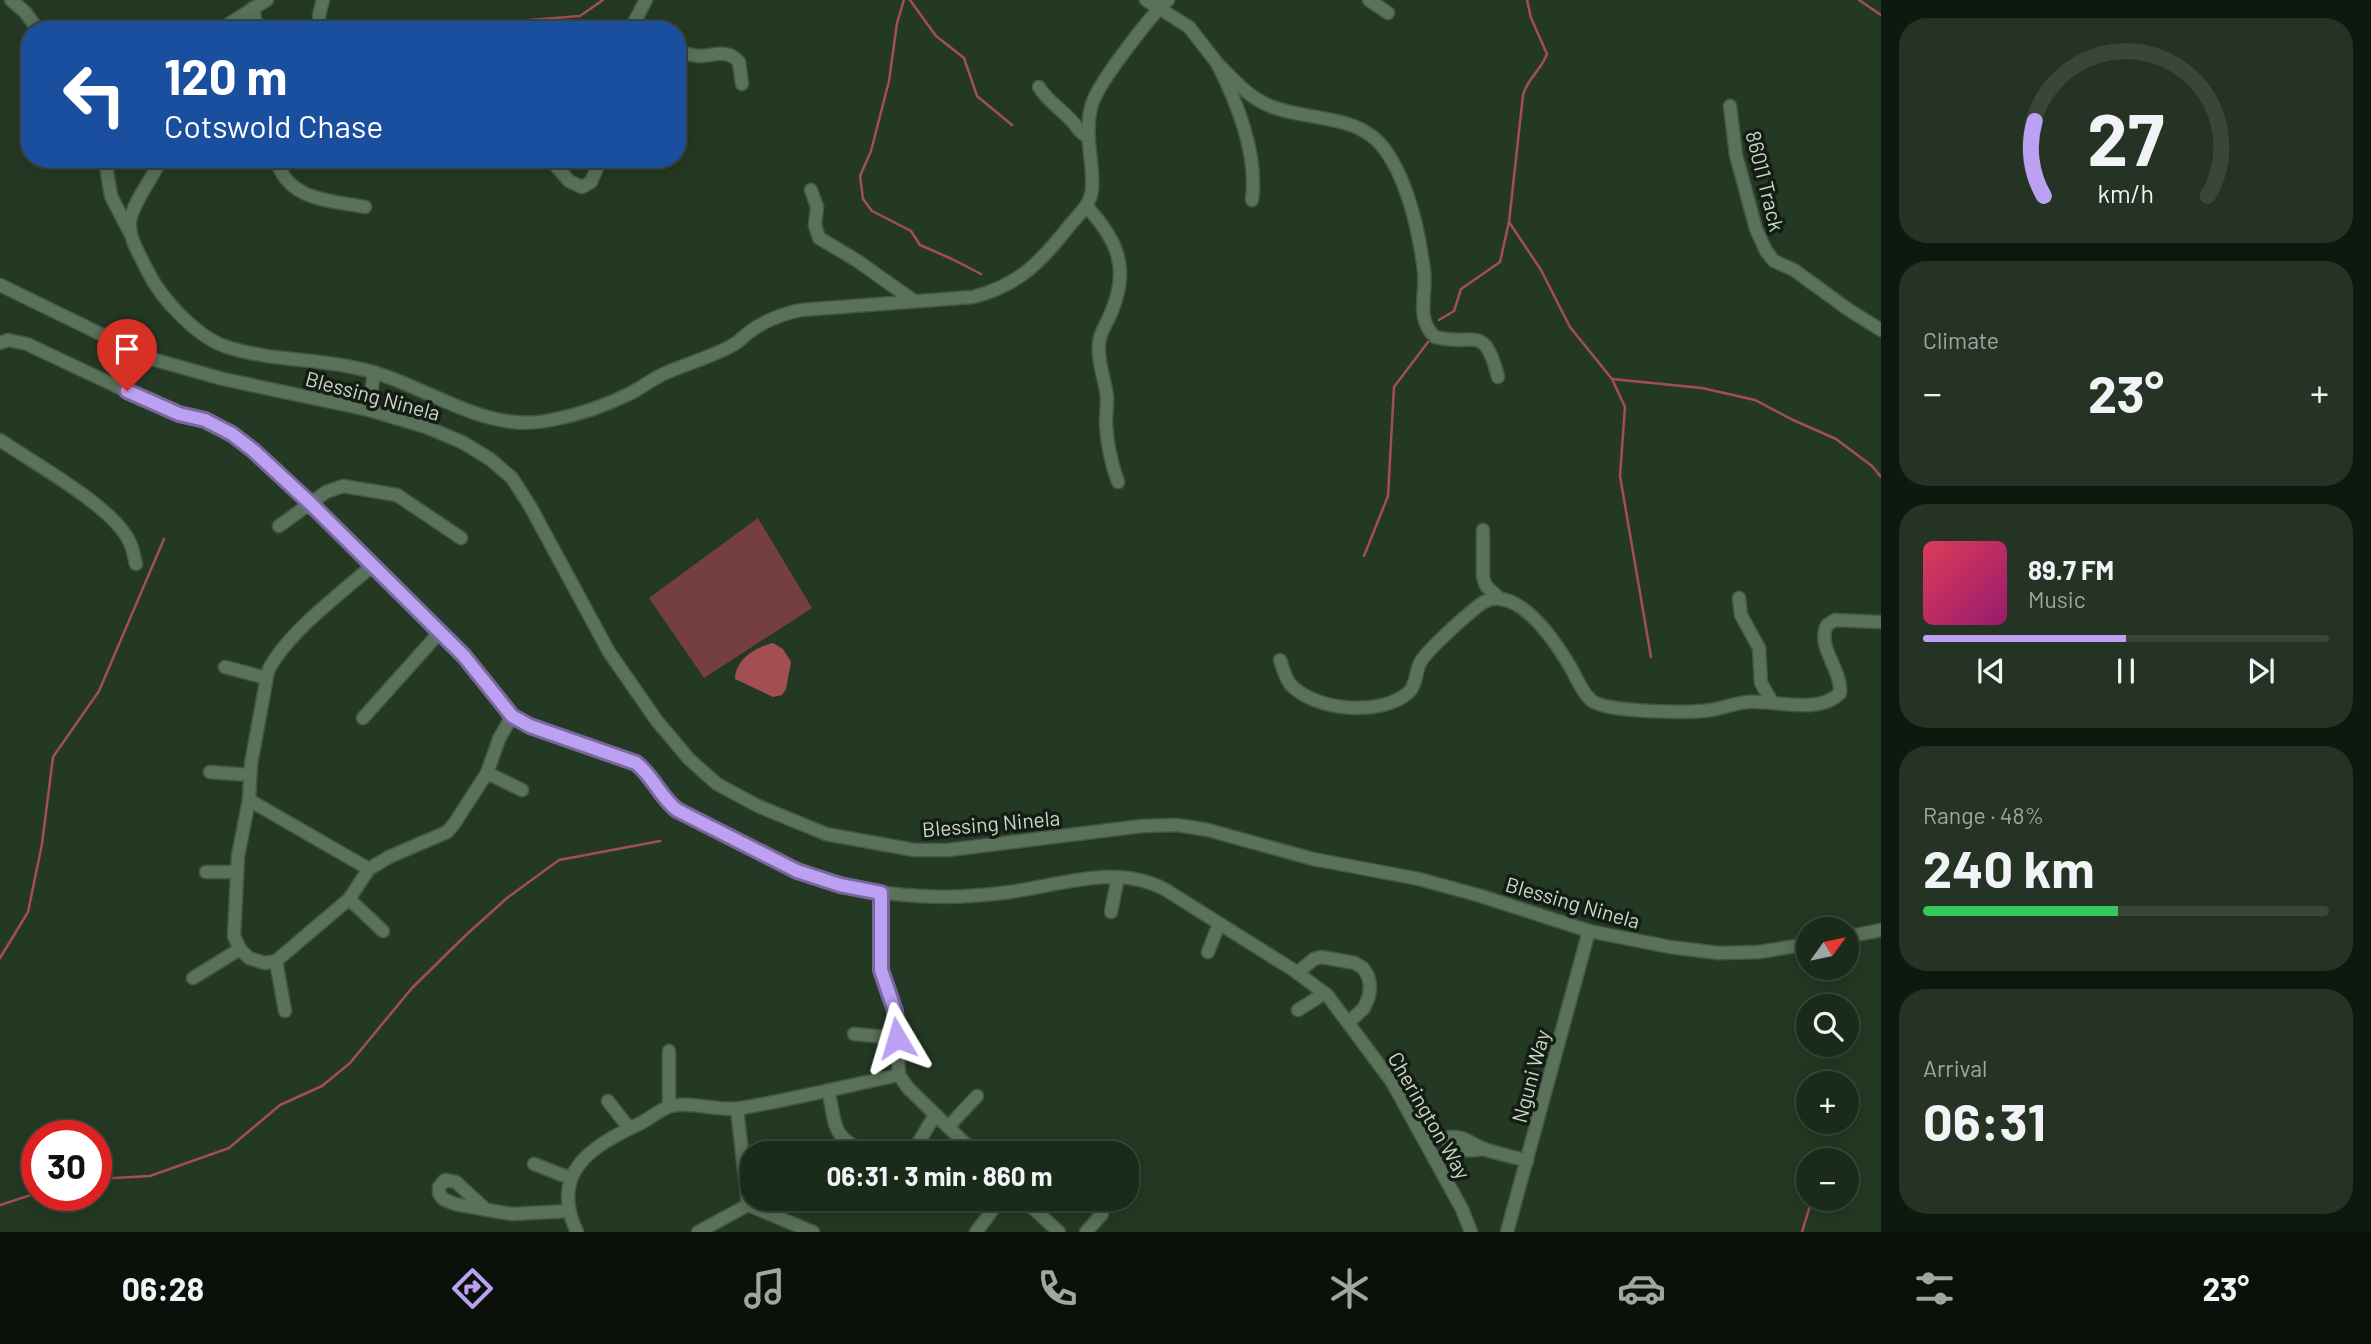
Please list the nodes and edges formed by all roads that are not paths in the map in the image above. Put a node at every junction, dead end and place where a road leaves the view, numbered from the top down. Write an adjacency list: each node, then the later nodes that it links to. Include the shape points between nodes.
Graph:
1 (11, 0): 10 (street)
2 (267, 0): 8 (street)
3 (323, 0): 13 (street)
4 (646, 0): 14 (street)
5 (1146, 0): 7 (street)
6 (1369, 0): 9 (street)
7 (1163, 4): 16 (street, via 1189,27); 20 (street, via 1106,77)
8 (253, 8): 11 (street); 12 (street)
9 (1388, 13)
10 (32, 21)
11 (233, 21)
12 (255, 21)
13 (319, 21)
14 (635, 21)
15 (686, 54): 17 (street, via 733,56 739,62)
16 (1217, 63): 29 (street, via 1239,111 1253,172); 38 (street, via 1253,98 1269,106 1348,123 1378,141 1402,182 1411,210 1422,259 1423,316 1430,332 1442,339 1484,342)
17 (742, 85)
18 (1039, 87): 21 (street, via 1054,107)
19 (1730, 106): 35 (street, 86011 Track, via 1736,155 1766,251 1774,261)
20 (1090, 116): 21 (street, via 1078,116); 22 (street)
21 (1074, 122): 22 (street, via 1077,131)
22 (1087, 136): 30 (street, via 1092,189)
23 (106, 168): 32 (street, via 111,195)
24 (155, 168): 32 (street, via 131,214)
25 (280, 168): 31 (street, via 285,180 305,194)
26 (558, 168): 27 (street, via 582,187 591,182)
27 (597, 168)
28 (811, 190): 34 (street, via 819,238)
29 (1252, 200)
30 (1086, 206): 34 (street, via 1044,258 1011,282 973,296); 41 (street, via 1106,229 1121,265 1121,285 1099,340 1109,450)
31 (365, 207)
32 (130, 233): 37 (street, via 166,300 183,318 226,347)
33 (0, 285): 39 (street, Blessing Ninela, via 178,368)
34 (914, 301): 37 (street, via 783,313 734,345 660,375 621,398 534,423 505,421 456,407)
35 (1881, 330)
36 (0, 343): 42 (street, via 27,344 152,403 205,420 254,451)
37 (374, 372): 39 (street)
38 (1498, 377)
39 (369, 410): 73 (street, Blessing Ninela, via 462,442 512,478 609,652 657,721 717,784 798,824 826,834 914,850 1177,825 1313,859 1419,879)
40 (0, 440): 46 (street, via 117,524 130,542)
41 (1118, 482)
42 (310, 503): 43 (street); 45 (street, via 343,486 397,495); 47 (street)
43 (279, 526)
44 (1483, 530): 48 (street, via 1483,577)
45 (461, 538)
46 (136, 564)
47 (372, 566): 51 (street); 54 (street, via 329,601 274,658)
48 (1499, 598): 52 (street, via 1475,609 1426,654 1415,685 1385,704 1336,707 1316,701 1291,685); 55 (street, via 1527,612 1564,656 1584,692 1602,706 1696,711)
49 (1740, 598): 55 (street, via 1741,615 1759,648 1762,683)
50 (1881, 622): 55 (street, via 1835,620 1827,625 1823,640 1841,687 1835,698 1812,705)
51 (440, 632): 56 (street); 57 (street)
52 (1280, 660)
53 (225, 667): 54 (street)
54 (266, 677): 60 (street)
55 (1772, 702)
56 (512, 716): 59 (street); 67 (street, Cherington Way, via 636,763 677,810 785,865 840,885)
57 (363, 718)
58 (210, 772): 60 (street)
59 (486, 773): 61 (street); 63 (street, via 447,832)
60 (250, 775): 62 (street)
61 (522, 790)
62 (249, 800): 63 (street); 65 (street)
63 (369, 869): 68 (street)
64 (206, 872): 65 (street)
65 (237, 872): 76 (street, via 234,936)
66 (1118, 877): 67 (street, Cherington Way, via 971,897); 69 (street); 70 (street, Cherington Way, via 1153,883)
67 (881, 893): 86 (street, via 881,970 895,1011)
68 (349, 899): 72 (street); 78 (street)
69 (1111, 912)
70 (1219, 924): 77 (street); 79 (street, Cherington Way)
71 (1881, 930): 74 (street)
72 (383, 931)
73 (1589, 931): 75 (street, Blessing Ninela, via 1719,953); 102 (street, Nguni Way)
74 (1859, 934)
75 (1796, 946)
76 (240, 949): 78 (street, via 249,958); 80 (street)
77 (1208, 952)
78 (276, 961): 83 (street)
79 (1297, 973): 81 (street, Cherington Way); 84 (street, via 1321,957 1363,968 1369,996)
80 (193, 978)
81 (1325, 993): 82 (street); 84 (street, Cherington Way)
82 (1298, 1010)
83 (285, 1012)
84 (1349, 1022): 97 (street, Cherington Way, via 1392,1082)
85 (854, 1034): 86 (street)
86 (897, 1038): 88 (street)
87 (669, 1051): 92 (street)
88 (899, 1075): 89 (street); 94 (street)
89 (828, 1090): 93 (street); 99 (street)
90 (977, 1096): 95 (street)
91 (608, 1101): 96 (street)
92 (669, 1107): 93 (street); 96 (street)
93 (737, 1109): 98 (street)
94 (935, 1115): 95 (street); 100 (street)
95 (948, 1127): 101 (street)
96 (629, 1128): 104 (street, via 596,1149)
97 (1420, 1133): 102 (street, via 1444,1138 1467,1151 1483,1149); 118 (street, Cherington Way)
98 (741, 1141)
99 (845, 1141)
100 (919, 1141)
101 (963, 1141)
102 (1527, 1161): 119 (street, Nguni Way)
103 (534, 1164): 104 (street)
104 (570, 1178): 107 (street)
105 (483, 1208): 107 (street, via 512,1214)
106 (740, 1210): 112 (street)
107 (568, 1211): 113 (street)
108 (762, 1211): 114 (street)
109 (992, 1211): 115 (street)
110 (1036, 1211): 116 (street)
111 (1102, 1214): 117 (street)
112 (702, 1231)
113 (577, 1232)
114 (813, 1232)
115 (976, 1232)
116 (1059, 1232)
117 (1086, 1232)
118 (1471, 1232)
119 (1507, 1232)

